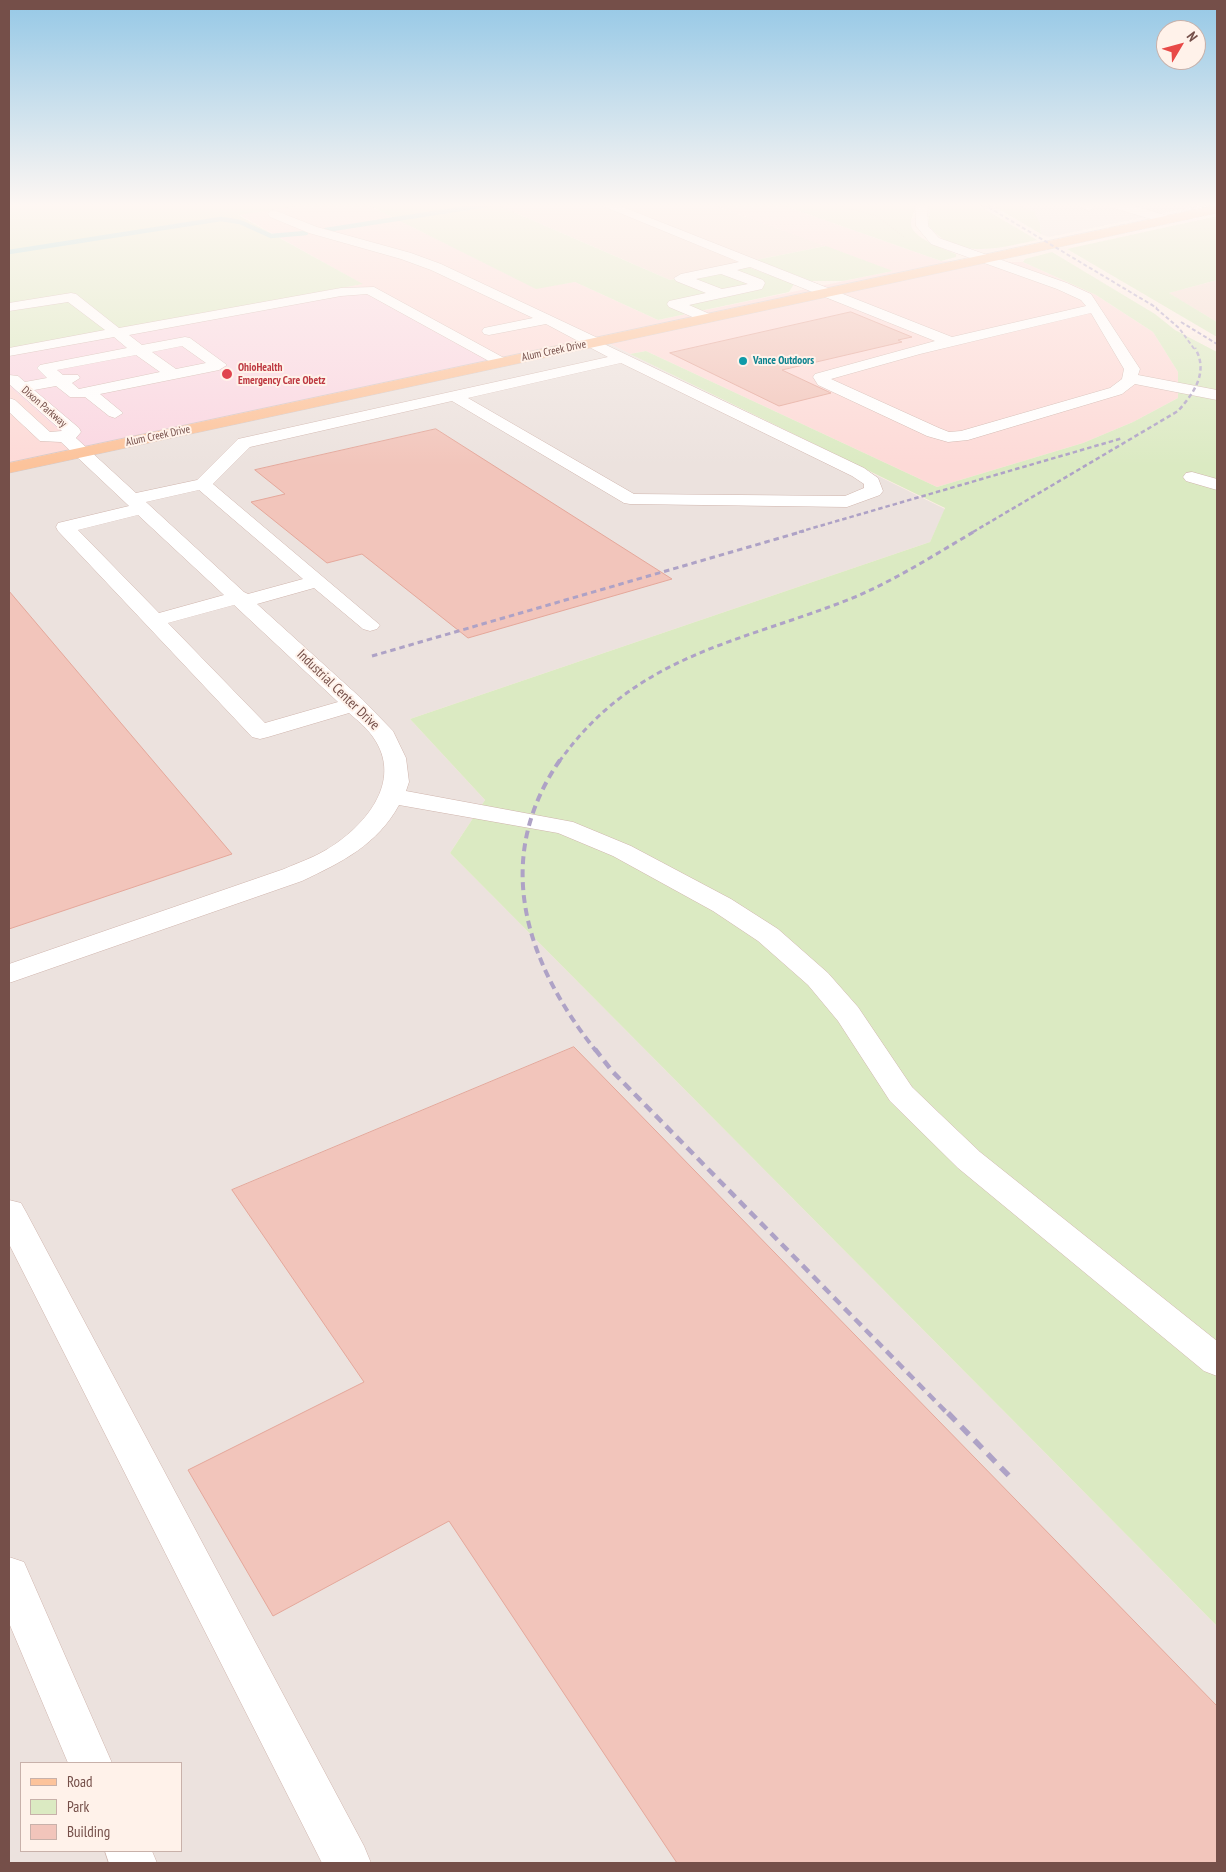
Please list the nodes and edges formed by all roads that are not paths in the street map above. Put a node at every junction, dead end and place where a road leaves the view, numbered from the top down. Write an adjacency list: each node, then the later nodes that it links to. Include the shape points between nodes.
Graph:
1 (357, 291): 15 (street, via 346,296)
2 (371, 291): 24 (street)
3 (487, 291): 13 (street)
4 (716, 291): 9 (street)
5 (747, 291): 9 (street)
6 (830, 291): 8 (main road, Alum Creek Drive)
7 (1074, 291): 11 (street, via 1086,297)
8 (827, 292): 12 (main road, Alum Creek Drive); 16 (street)
9 (723, 294): 12 (street, via 674,304)
10 (9, 307): 15 (street, via 71,297)
11 (1095, 308): 16 (street); 27 (street, via 1132,369)
12 (707, 318): 17 (main road, Alum Creek Drive)
13 (547, 320): 14 (street); 17 (street)
14 (488, 332)
15 (119, 334): 18 (street); 19 (street); 21 (street)
16 (951, 342): 27 (street, via 821,376 824,382 948,437 962,436 1116,392)
17 (593, 343): 22 (street); 24 (main road, Alum Creek Drive)
18 (139, 350): 20 (street, via 185,341); 23 (street); 28 (street, via 45,368)
19 (9, 352)
20 (201, 352): 23 (street); 25 (street, via 218,365)
21 (9, 357)
22 (622, 358): 32 (street); 32 (street, via 858,472 872,482 874,491 847,502 630,499)
23 (155, 361): 25 (street); 28 (street)
24 (501, 362): 35 (main road, Alum Creek Drive)
25 (173, 374): 30 (street)
26 (9, 377): 29 (street, Dixon Parkway)
27 (1130, 378): 31 (street)
28 (59, 380): 29 (street); 30 (street, via 76,394)
29 (22, 387): 35 (street, Dixon Parkway, via 73,432)
30 (88, 392): 34 (street)
31 (1217, 395)
32 (454, 396): 38 (street, via 244,443)
33 (9, 403): 35 (street, Dixon Parkway, via 46,437)
34 (115, 413)
35 (74, 445): 36 (main road, Alum Creek Drive); 40 (street, Industrial Center Drive)
36 (9, 468)
37 (1192, 477): 39 (street)
38 (203, 484): 40 (street); 41 (street)
39 (1217, 485)
40 (139, 504): 42 (street, Industrial Center Drive); 43 (street, via 65,527)
41 (317, 581): 42 (street); 44 (street)
42 (242, 599): 43 (street); 45 (street, Industrial Center Drive)
43 (154, 621): 45 (street, via 260,732)
44 (370, 626)
45 (354, 704): 46 (street, Industrial Center Drive, via 385,736 394,758 397,782)
46 (392, 796): 47 (street, Industrial Center Drive, via 366,832 334,856 293,875); 49 (street, via 564,827 622,851 768,934 818,979 848,1014 901,1094 948,1140)
47 (9, 974)
48 (9, 1212): 52 (street)
49 (1217, 1361)
50 (9, 1575): 51 (street)
51 (90, 1762)
52 (347, 1863)

